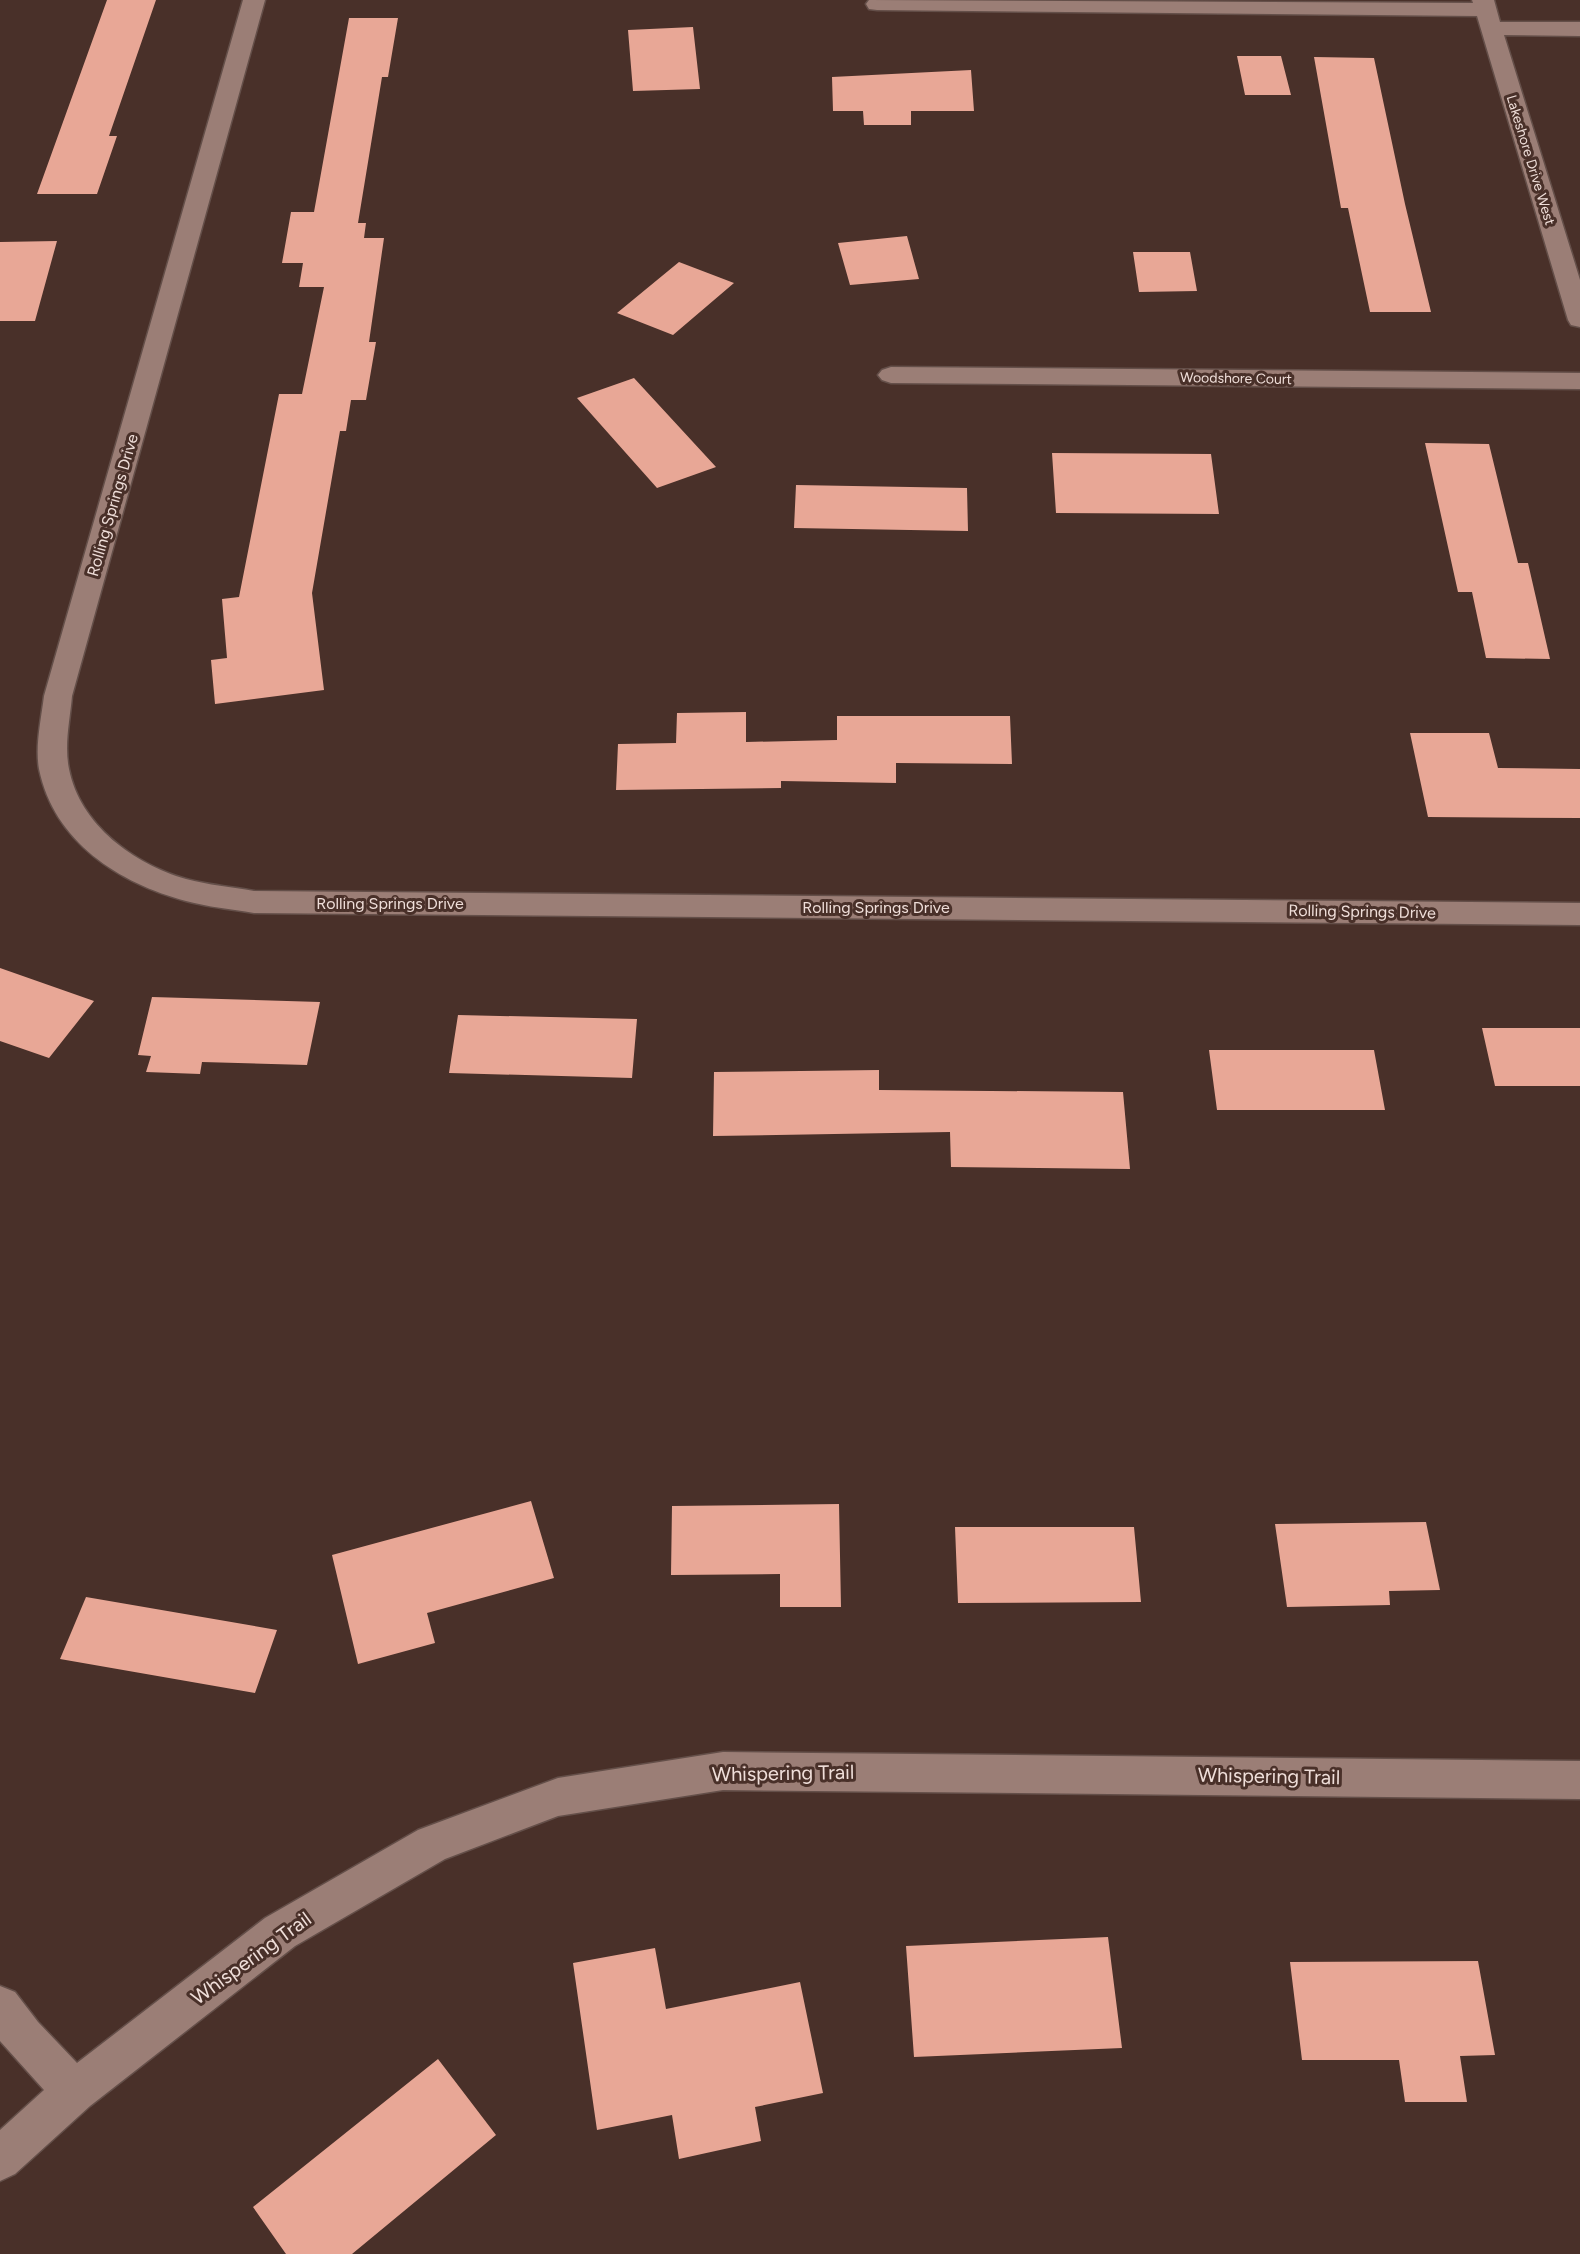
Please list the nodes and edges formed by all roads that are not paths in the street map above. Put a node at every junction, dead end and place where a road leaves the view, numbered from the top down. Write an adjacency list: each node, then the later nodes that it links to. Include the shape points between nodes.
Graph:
1 (254, 0): 8 (street, Rolling Springs Drive, via 58,696 54,770 66,801 85,833 133,871 186,890 254,902)
2 (877, 4): 3 (street)
3 (1487, 13): 4 (street); 5 (street, Lakeshore Drive West)
4 (1580, 29)
5 (1580, 320)
6 (891, 375): 7 (street, Woodshore Court)
7 (1580, 381)
8 (1580, 914)
9 (1580, 1780): 11 (street, Whispering Trail, via 723,1771 558,1797 432,1844 280,1932)
10 (0, 2007): 11 (street)
11 (75, 2091): 12 (street, Whispering Trail)
12 (0, 2159)

